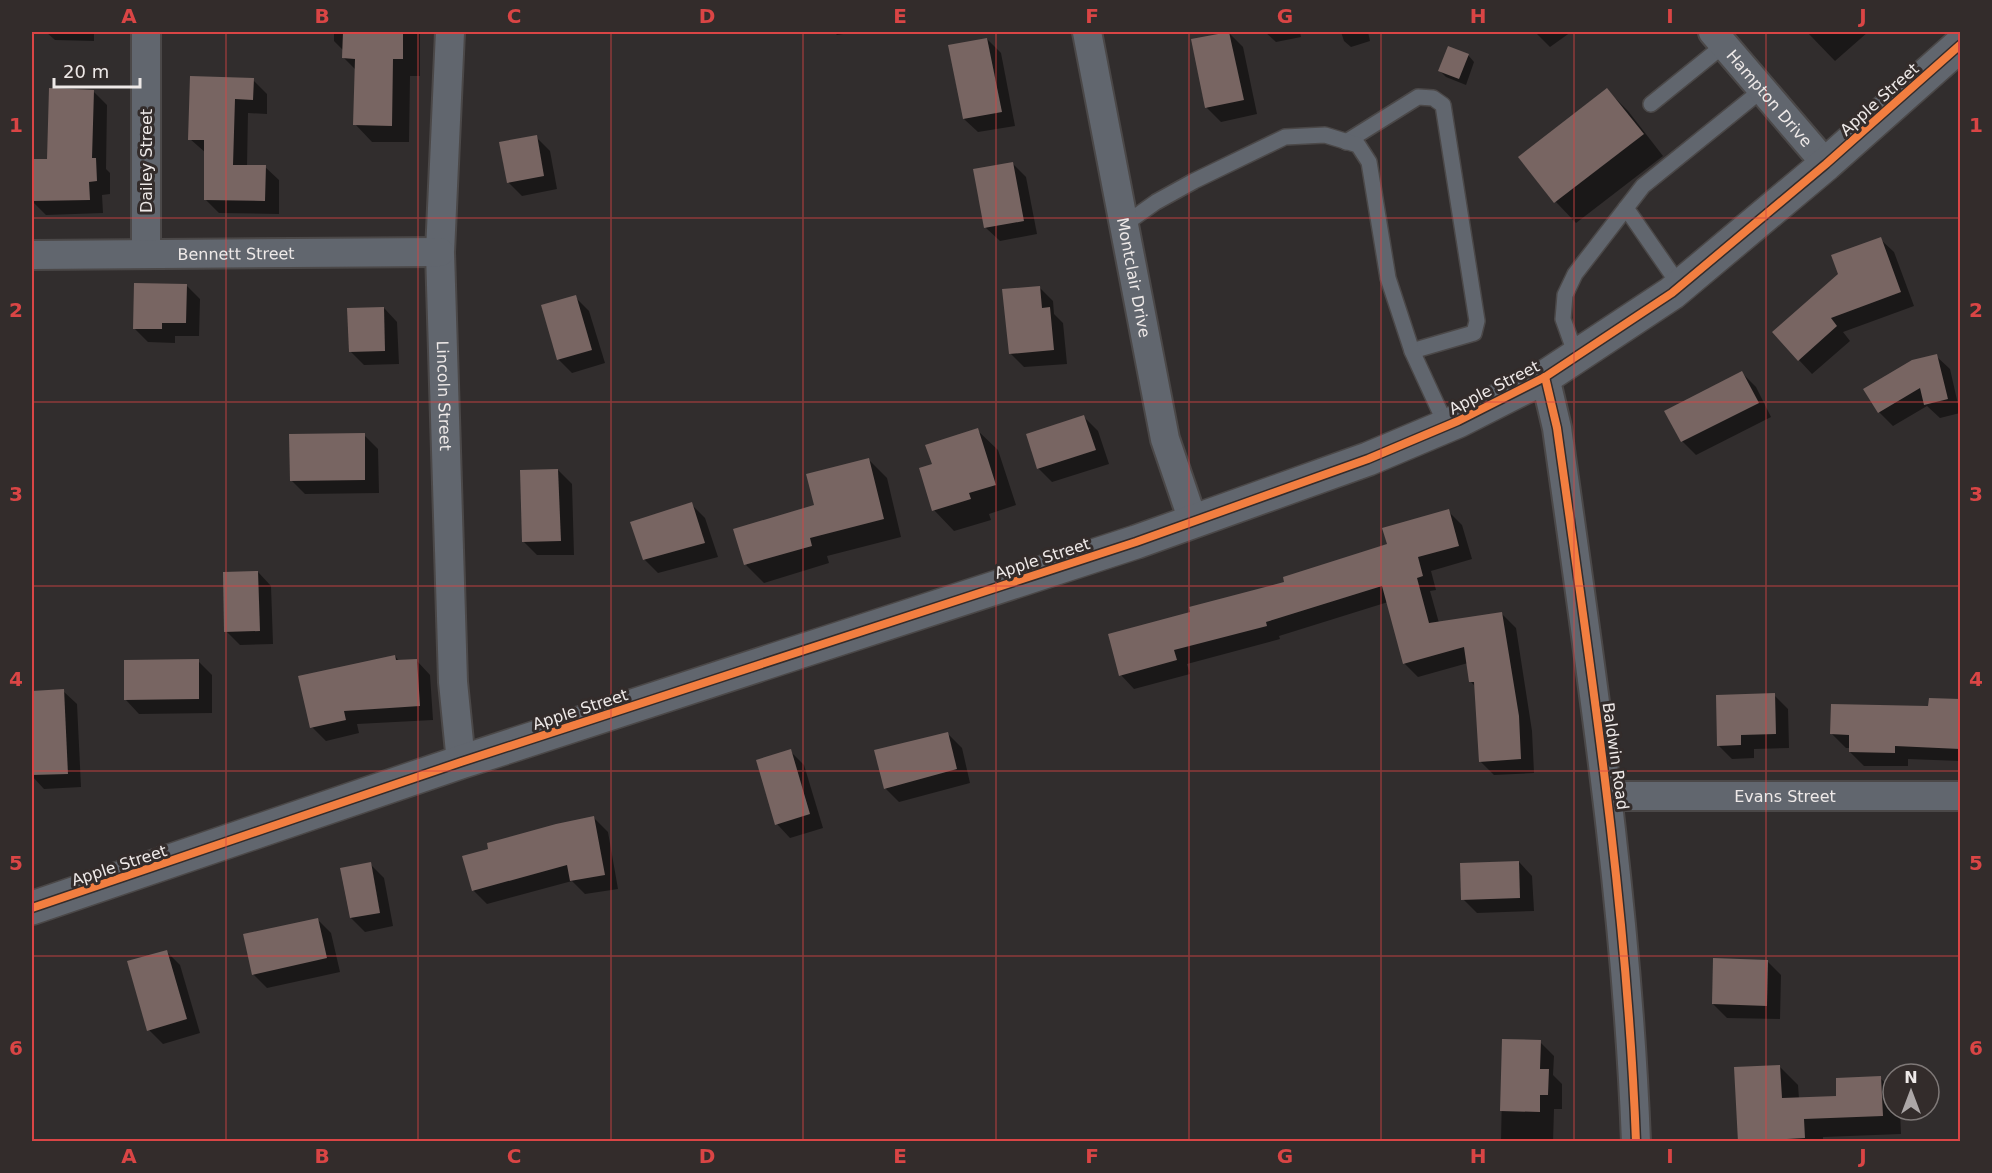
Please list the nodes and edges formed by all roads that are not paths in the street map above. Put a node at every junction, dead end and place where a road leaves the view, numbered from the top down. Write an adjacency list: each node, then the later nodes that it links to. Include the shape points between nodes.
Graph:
1 (146, 32): 13 (street, Dailey Street)
2 (450, 32): 12 (street, Lincoln Street)
3 (1087, 32): 11 (street, Montclair Drive)
4 (1719, 38): 6 (street, Hampton Drive); 7 (lane)
5 (1960, 45): 9 (street, Apple Street)
6 (1763, 89): 9 (street, Hampton Drive); 10 (lane, via 1643,186)
7 (1651, 104)
8 (1346, 142): 11 (lane, via 1325,135 1285,137 1194,181); 16 (lane, via 1358,145 1369,162 1388,278); 16 (lane, via 1418,97 1433,98 1443,105 1477,321 1474,333)
9 (1826, 164): 15 (street, Apple Street)
10 (1626, 208): 15 (lane); 17 (lane, via 1575,274 1565,295 1563,319)
11 (1125, 224): 20 (street, Montclair Drive, via 1165,439)
12 (440, 252): 13 (street, Bennett Street); 21 (street, Lincoln Street, via 453,682)
13 (146, 254): 14 (street, Bennett Street)
14 (32, 255)
15 (1680, 286): 17 (street, Apple Street)
16 (1412, 351): 19 (lane, via 1441,414)
17 (1577, 358): 18 (street, Apple Street)
18 (1545, 377): 19 (street, Apple Street); 22 (street, Baldwin Road, via 1557,428)
19 (1458, 421): 20 (street, Apple Street, via 1368,459)
20 (1193, 520): 21 (street, Apple Street)
21 (461, 762): 24 (street, Apple Street)
22 (1608, 796): 23 (street, Evans Street); 25 (street, Baldwin Road, via 1624,937)
23 (1960, 796)
24 (32, 908)
25 (1636, 1142)

